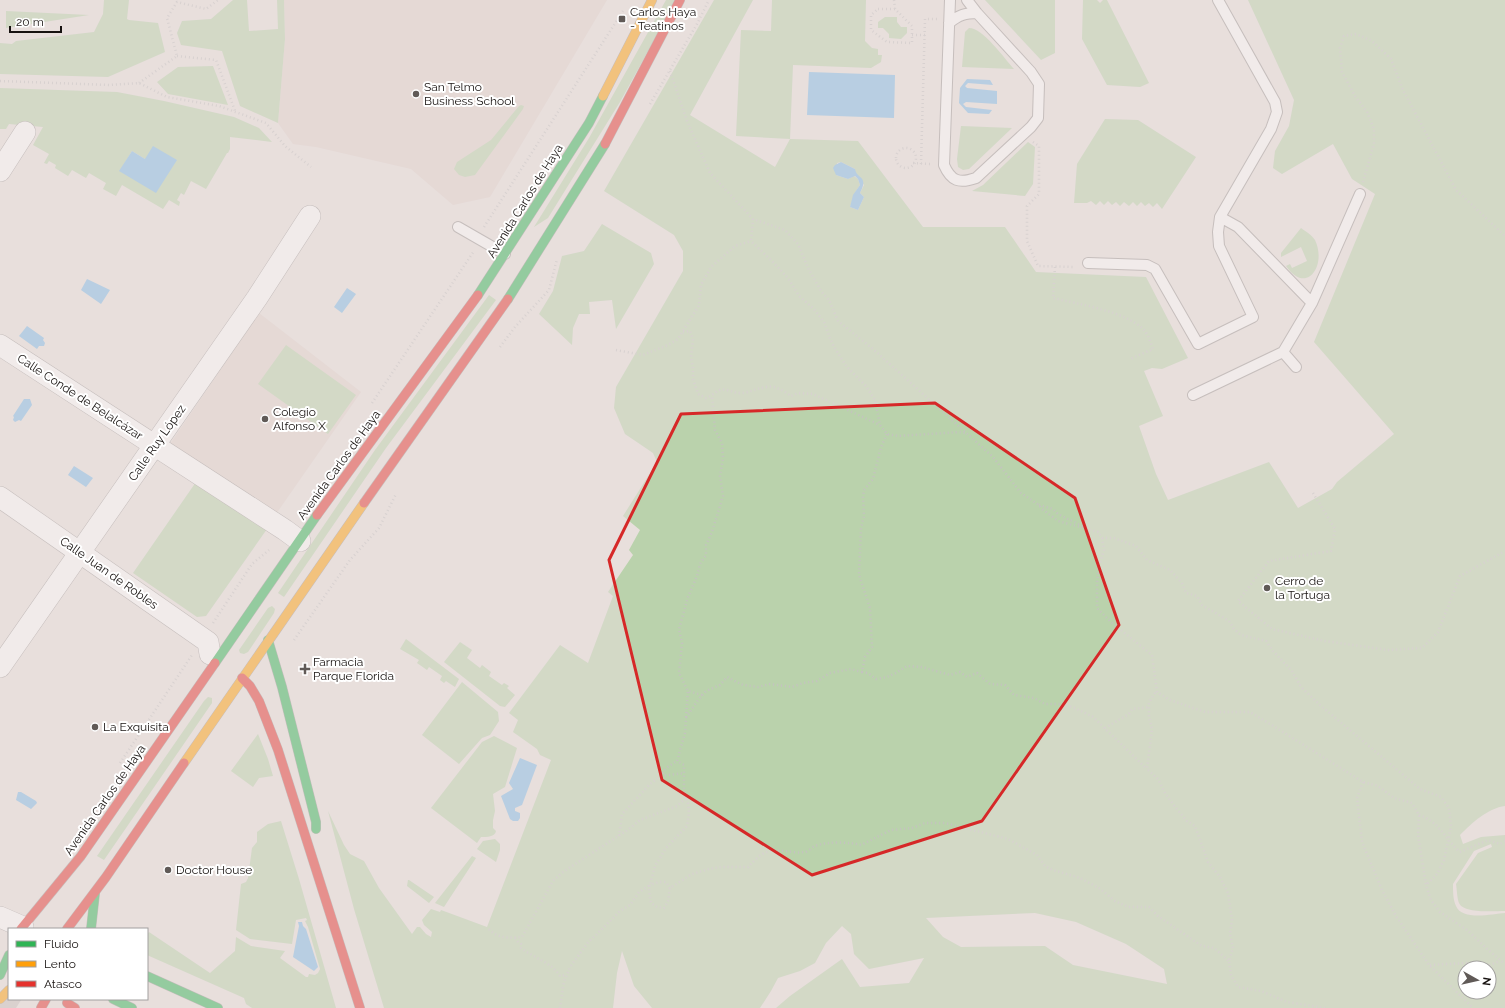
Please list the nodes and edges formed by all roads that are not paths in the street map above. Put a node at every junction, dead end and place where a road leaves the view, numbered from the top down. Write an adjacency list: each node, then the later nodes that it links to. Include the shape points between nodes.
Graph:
1 (652, 0): 14 (main road, Avenida Carlos de Haya, via 589,123)
2 (680, 0): 26 (main road, via 611,134 508,298)
3 (950, 0): 7 (lane)
4 (967, 0): 6 (lane)
5 (1218, 0): 12 (lane, via 1275,102 1277,112 1271,129)
6 (977, 13): 7 (lane, via 965,13); 7 (lane, via 1039,84 1038,118 976,178 965,182 948,175 944,164)
7 (950, 22)
8 (25, 132): 9 (street)
9 (0, 171)
10 (1360, 194): 16 (lane)
11 (310, 216): 21 (street, Calle Ruy López, via 257,298)
12 (1220, 217): 15 (lane, via 1219,246 1253,317 1198,344 1155,270 1147,265); 16 (lane, via 1238,227)
13 (458, 227): 14 (lane)
14 (505, 254): 24 (main road, Avenida Carlos de Haya, via 450,334 332,492)
15 (1088, 263)
16 (1312, 303): 18 (lane)
17 (0, 345): 21 (street, Calle Conde de Belalcázar)
18 (1283, 352): 19 (lane); 20 (lane)
19 (1296, 368)
20 (1193, 396)
21 (155, 445): 24 (street, Calle Conde de Belalcázar); 25 (street, Calle Ruy López)
22 (0, 497): 25 (street, Calle Juan de Robles)
23 (0, 513): 25 (street, Calle Juan de Robles)
24 (300, 541): 28 (main road, Avenida Carlos de Haya)
25 (76, 559): 27 (street, Calle Ruy López); 28 (street, Calle Juan de Robles, via 200,653)
26 (268, 640): 29 (main road); 30 (main road, via 316,822)
27 (3, 657)
28 (217, 659): 34 (main road, Avenida Carlos de Haya, via 81,856)
29 (239, 675): 30 (main road, via 250,686 259,701 278,750); 31 (main road)
30 (316, 870): 45 (main road)
31 (95, 893): 35 (main road); 36 (main road)
32 (0, 917): 33 (street)
33 (21, 928)
34 (24, 928)
35 (68, 928)
36 (91, 928)
37 (4, 951): 38 (main road)
38 (0, 975)
39 (148, 976): 44 (main road)
40 (8, 991): 41 (main road)
41 (0, 999)
42 (115, 1000): 43 (main road)
43 (132, 1008)
44 (218, 1008)
45 (360, 1008)

